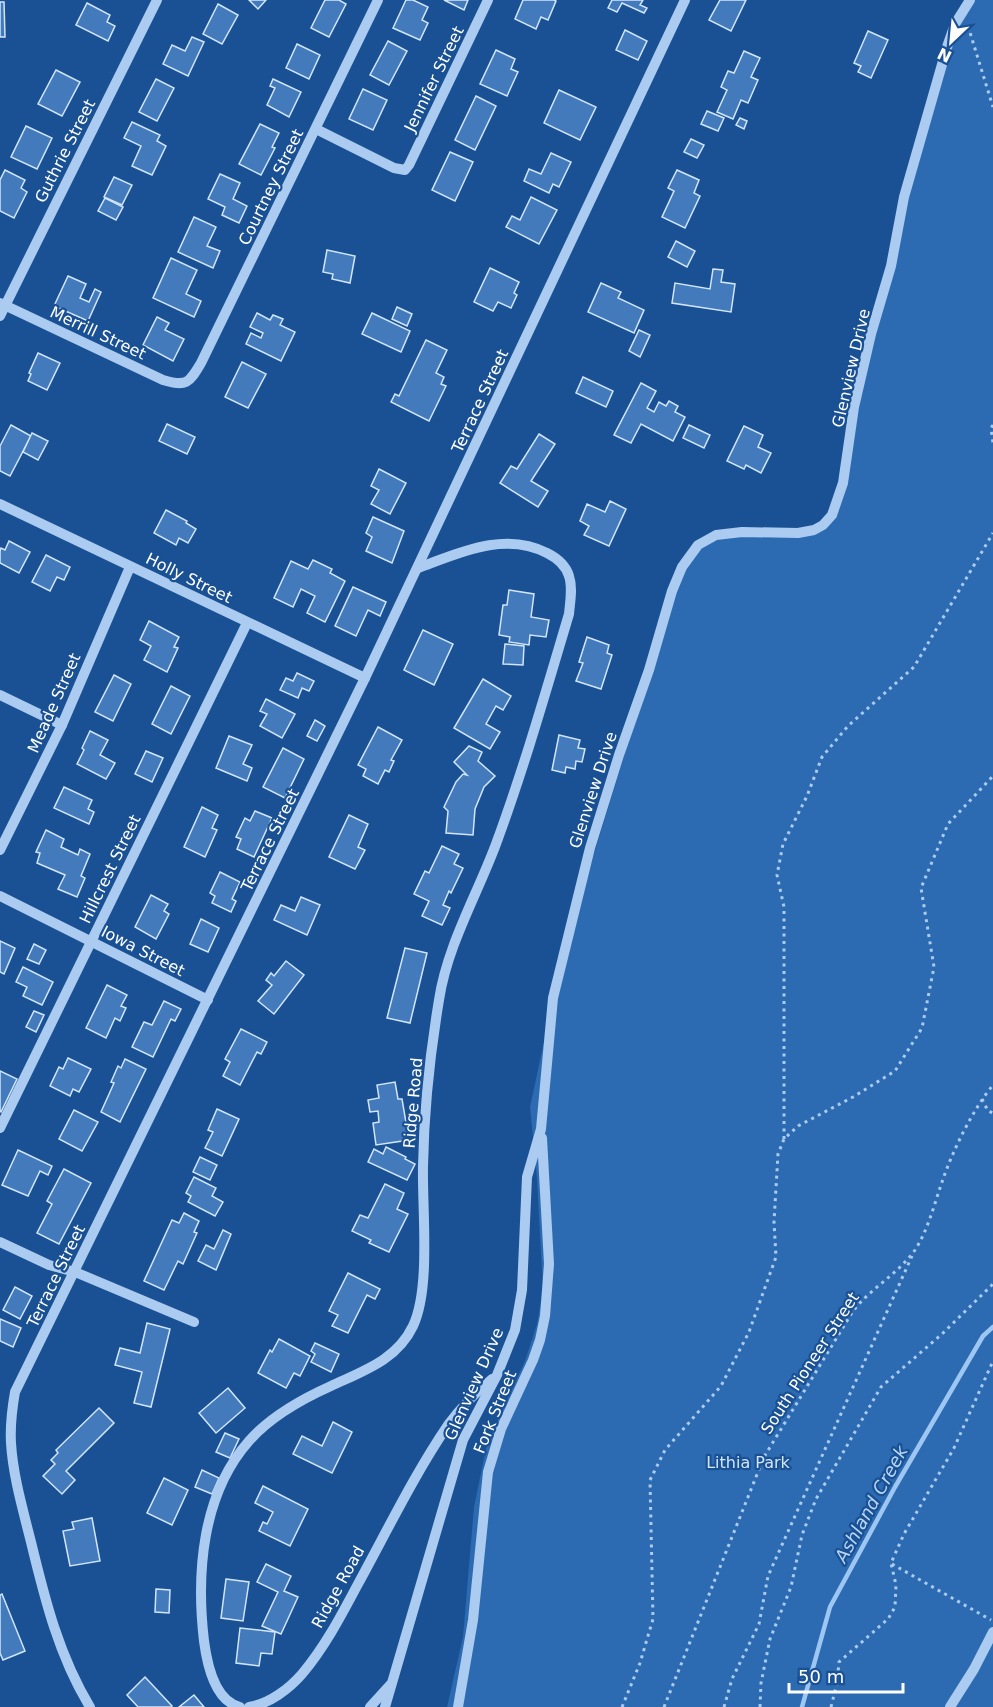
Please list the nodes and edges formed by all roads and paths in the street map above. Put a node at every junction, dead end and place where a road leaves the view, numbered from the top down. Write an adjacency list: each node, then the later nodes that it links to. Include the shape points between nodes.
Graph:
1 (378, 0): 8 (street, Courtney Street)
2 (488, 0): 8 (street, Jennifer Street, via 405,170)
3 (685, 0): 17 (street, Terrace Street)
4 (970, 0): 6 (street, Glenview Drive)
5 (158, 1): 9 (street, Guthrie Street)
6 (963, 10): 7 (path); 31 (street, Glenview Drive, via 946,47 904,197 891,266 854,407 843,483 832,515 814,530 798,533 716,535 698,545 682,567 672,591 590,848 562,958 553,998)
7 (993, 107)
8 (316, 129): 11 (street, Courtney Street, via 201,363)
9 (2, 304): 10 (street, Guthrie Street); 11 (street, Merrill Street, via 163,380)
10 (0, 316)
11 (185, 383)
12 (993, 425): 13 (path)
13 (993, 443)
14 (0, 504): 16 (street, Holly Street)
15 (993, 533): 32 (path, via 914,667 848,726 822,757 783,844 777,875 784,907)
16 (130, 567): 18 (street, Holly Street); 21 (street, Meade Street)
17 (418, 568): 19 (street, Terrace Street); 45 (street, Ridge Road, via 469,549 501,543 534,547 563,564 571,588 569,614 510,805 447,966 439,998 425,1125 423,1281 413,1328 381,1364 326,1388 275,1418 251,1438 229,1470 210,1516 201,1593 205,1649 221,1697)
18 (247, 623): 19 (street, Holly Street); 25 (street, Hillcrest Street)
19 (365, 678): 26 (street, Terrace Street)
20 (0, 695): 21 (street)
21 (62, 725): 23 (street, Meade Street)
22 (993, 776): 32 (path, via 948,824 921,888 934,967 922,1028 895,1071 798,1126)
23 (0, 850)
24 (0, 896): 25 (street, Iowa Street)
25 (92, 942): 26 (street, Iowa Street); 30 (street, Hillcrest Street)
26 (208, 1000): 35 (street, Terrace Street)
27 (993, 1085): 28 (path, South Pioneer Street)
28 (982, 1099): 29 (path); 34 (path, South Pioneer Street, via 943,1178 926,1229)
29 (993, 1113)
30 (0, 1128)
31 (541, 1129): 39 (street, Glenview Drive, via 527,1177 519,1312); 49 (street, Fork Street, via 549,1264 545,1316 533,1360 501,1429 488,1472 473,1620)
32 (784, 1139): 50 (path, via 778,1154 776,1257 749,1332 721,1386 665,1450 650,1480 653,1619)
33 (0, 1242): 35 (street, via 49,1265)
34 (914, 1251): 51 (path, South Pioneer Street, via 899,1269 864,1297 764,1457); 52 (path, via 768,1576 759,1624 732,1679)
35 (75, 1272): 37 (street); 44 (street, Terrace Street, via 15,1392 11,1441 22,1507 46,1604 76,1685)
36 (993, 1284): 53 (path, via 881,1386 816,1499 802,1535 791,1587 770,1639)
37 (194, 1322)
38 (993, 1361): 40 (path, via 954,1448)
39 (497, 1375): 43 (street, Glenview Drive, via 463,1440); 46 (street, Ridge Road, via 468,1399 448,1424 345,1609 303,1673 273,1698)
40 (891, 1563): 41 (path); 54 (path, via 895,1607 888,1619 839,1662)
41 (993, 1621)
42 (993, 1632): 55 (street)
43 (391, 1683): 47 (street); 48 (street, Glenview Drive)
44 (90, 1707)
45 (240, 1707)
46 (249, 1707)
47 (370, 1707)
48 (385, 1707)
49 (458, 1707)
50 (622, 1707)
51 (664, 1707)
52 (724, 1707)
53 (760, 1707)
54 (831, 1707)
55 (950, 1707)

